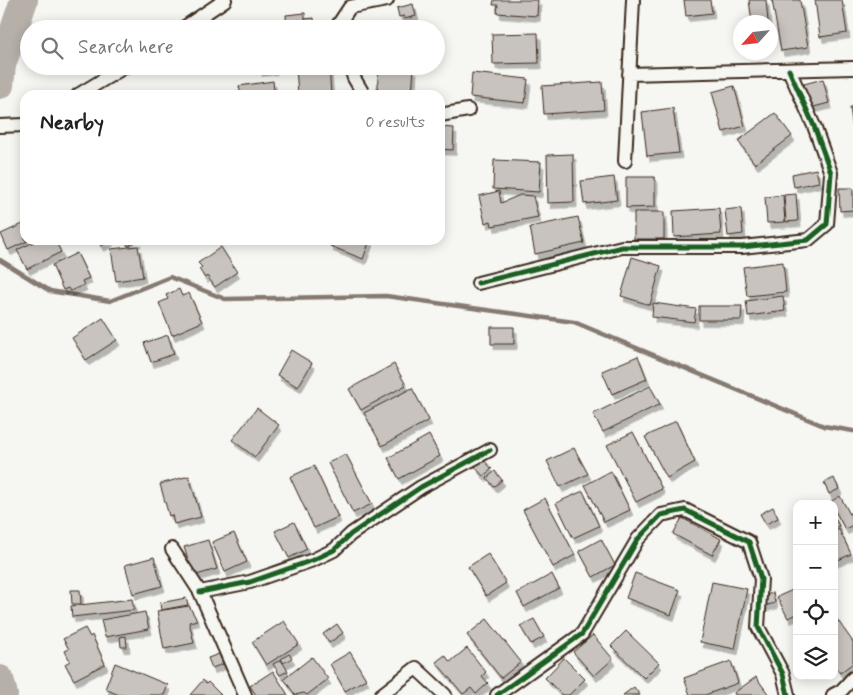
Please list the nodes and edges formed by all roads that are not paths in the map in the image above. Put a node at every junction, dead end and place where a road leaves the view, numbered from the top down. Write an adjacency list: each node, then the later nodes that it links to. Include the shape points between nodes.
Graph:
1 (225, 0): 4 (street)
2 (387, 0): 5 (street, via 350,7)
3 (633, 0): 8 (street)
4 (195, 20)
5 (341, 20)
6 (853, 68): 7 (street)
7 (789, 70): 8 (street); 18 (street, via 831,173 826,224 808,240 742,247 622,247)
8 (629, 74): 17 (street)
9 (111, 75): 11 (street)
10 (353, 75): 12 (street)
11 (86, 90)
12 (361, 90)
13 (468, 110): 14 (street)
14 (445, 114)
15 (20, 125): 16 (street)
16 (0, 126)
17 (625, 161)
18 (478, 283)
19 (490, 450): 21 (street, via 421,486 351,534 334,550 250,582)
20 (172, 549): 21 (street)
21 (200, 592): 23 (street)
22 (853, 678): 28 (street)
23 (245, 695)
24 (381, 695): 25 (street, via 416,668)
25 (445, 695)
26 (497, 695): 27 (street, via 582,634 638,539 661,515 685,510 749,542 761,579 758,627 783,674)
27 (788, 695)
28 (833, 695)

